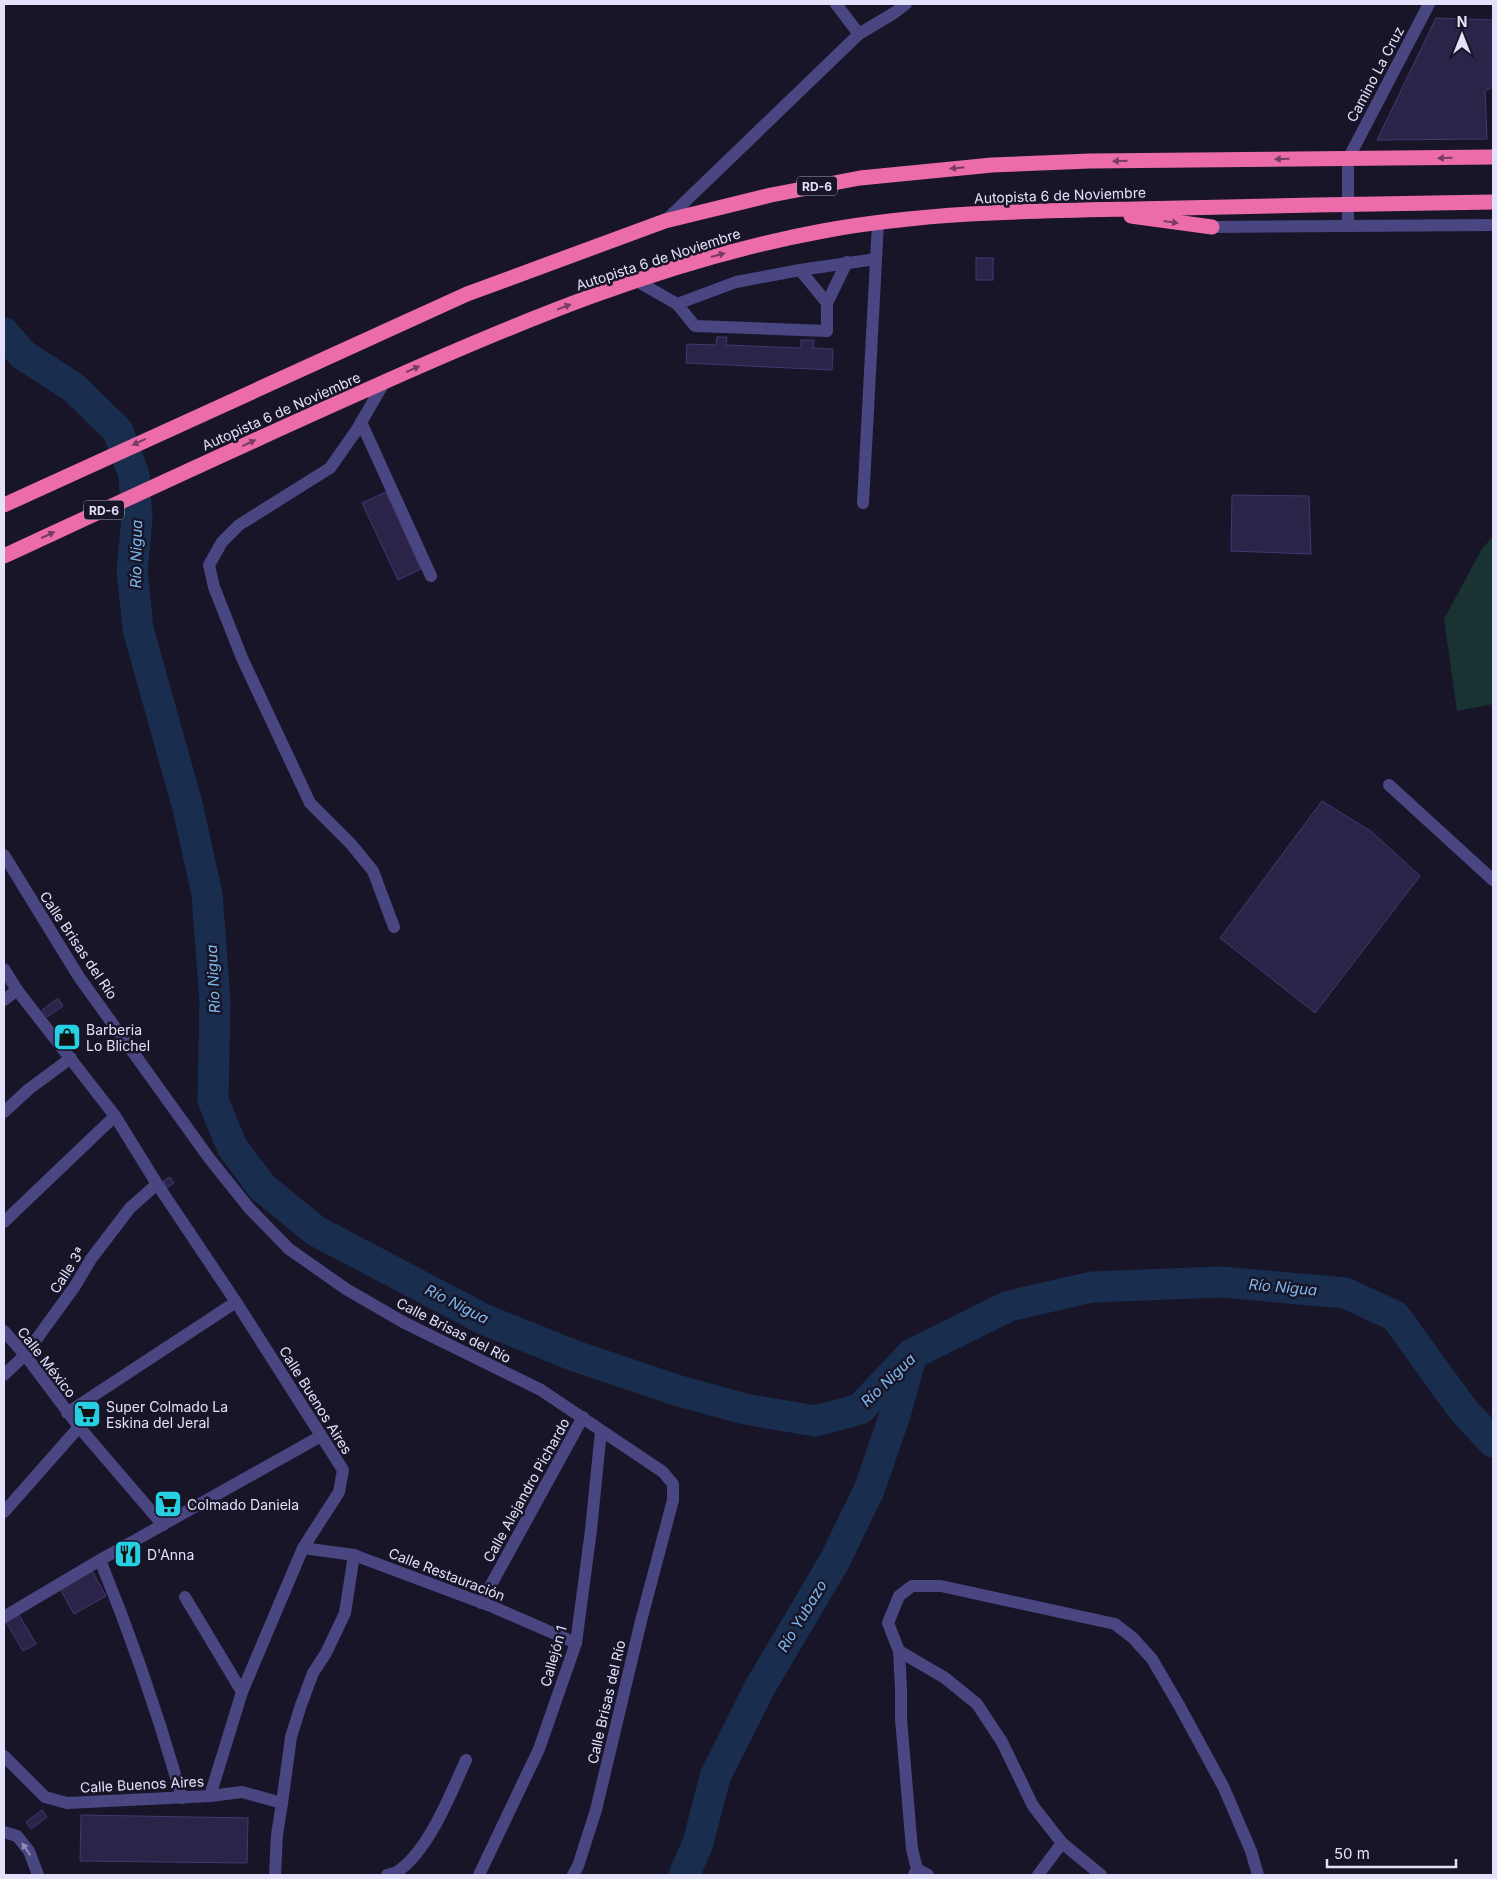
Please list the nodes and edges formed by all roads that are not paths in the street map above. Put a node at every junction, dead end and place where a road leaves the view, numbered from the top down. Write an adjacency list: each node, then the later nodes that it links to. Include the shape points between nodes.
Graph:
1 (836, 4): 4 (street)
2 (906, 4): 4 (street)
3 (1429, 4): 6 (street, Camino La Cruz)
4 (859, 34): 10 (street)
5 (1493, 157): 6 (highway, RD-6, one-way to 6)
6 (1348, 159): 8 (street); 10 (highway, RD-6, one-way to 10, via 992,164 860,178 771,195)
7 (1493, 202): 8 (highway, Autopista 6 de Noviembre / RD-6)
8 (1348, 204): 9 (highway, Autopista 6 de Noviembre / RD-6); 13 (street)
9 (1088, 210): 11 (highway, Autopista 6 de Noviembre / RD-6, via 1004,211); 14 (highway, one-way to 14)
10 (665, 221): 24 (highway, RD-6, one-way to 24, via 467,294)
11 (878, 223): 15 (street); 18 (highway, Autopista 6 de Noviembre / RD-6, one-way to 11, via 744,248)
12 (1493, 225): 13 (street)
13 (1348, 226): 14 (street)
14 (1212, 228)
15 (876, 259): 16 (street); 23 (street)
16 (848, 262): 17 (street); 19 (street)
17 (800, 270): 19 (street); 20 (street, via 736,282)
18 (637, 281): 20 (street); 21 (highway, Autopista 6 de Noviembre / RD-6, one-way to 18, via 568,305)
19 (828, 303): 20 (street, via 828,331 694,326)
20 (677, 304)
21 (385, 381): 22 (street); 25 (highway, Autopista 6 de Noviembre / RD-6, one-way to 21)
22 (361, 422): 26 (street); 30 (street, via 330,468 239,525 222,542 209,565 214,587 242,658 310,803 373,870)
23 (863, 503)
24 (4, 505)
25 (4, 556)
26 (431, 576)
27 (1389, 785): 29 (street)
28 (4, 855): 44 (street, Calle Brisas del Río, via 79,977 209,1158 249,1208 289,1249 346,1289 403,1322 541,1390)
29 (1493, 880)
30 (394, 927)
31 (4, 969): 32 (street, Calle Buenos Aires)
32 (17, 990): 33 (street); 34 (street, Calle Buenos Aires)
33 (4, 1000)
34 (71, 1058): 35 (street); 36 (street, Calle Buenos Aires)
35 (4, 1112)
36 (115, 1116): 37 (street, Calle Buenos Aires); 38 (street)
37 (157, 1184): 39 (street, Calle Buenos Aires); 41 (street, Calle 3ª, via 130,1208 91,1258 75,1286)
38 (4, 1222)
39 (236, 1302): 43 (street); 47 (street, Calle Buenos Aires)
40 (4, 1331): 41 (street, Calle México)
41 (25, 1355): 42 (street, Calle 3ª); 43 (street, Calle México)
42 (4, 1375)
43 (67, 1413): 45 (street, Calle México)
44 (583, 1417): 46 (street, Calle Brisas del Río); 54 (street, Calle Alejandro Pichardo)
45 (79, 1427): 48 (street); 49 (street, Calle México)
46 (601, 1431): 56 (street, Callejón 1); 71 (street, Calle Brisas del Río, via 663,1472 673,1484 673,1500 596,1810)
47 (321, 1436): 49 (street); 50 (street, Calle Buenos Aires, via 343,1470 338,1492)
48 (4, 1512)
49 (163, 1525): 52 (street)
50 (303, 1548): 51 (street, Calle Restauración); 58 (street, Calle Buenos Aires)
51 (354, 1555): 54 (street, Calle Restauración); 63 (street, via 345,1612 313,1673 291,1737)
52 (100, 1560): 55 (street); 62 (street, via 163,1732)
53 (185, 1597): 58 (street)
54 (482, 1603): 56 (street, Calle Restauración)
55 (4, 1617)
56 (576, 1643): 70 (street, Callejón 1, via 539,1749)
57 (899, 1651): 65 (street, via 945,1678 977,1704 1002,1742 1033,1806); 66 (street, via 900,1719); 75 (street, via 888,1623 899,1596 912,1586 941,1586 1115,1624 1152,1659 1224,1788)
58 (242, 1692): 61 (street, Calle Buenos Aires)
59 (4, 1756): 62 (street, Calle Buenos Aires, via 45,1797 68,1803)
60 (466, 1760): 69 (street, via 421,1848 400,1870)
61 (210, 1796): 62 (street, Calle Buenos Aires); 63 (street, via 242,1792)
62 (182, 1798)
63 (282, 1804): 68 (street, via 276,1835)
64 (4, 1832): 67 (street, one-way to 64, via 29,1851 17,1836)
65 (1062, 1844): 73 (street); 74 (street)
66 (915, 1872): 72 (street)
67 (38, 1875)
68 (275, 1875)
69 (387, 1875)
70 (479, 1875)
71 (573, 1875)
72 (928, 1875)
73 (1038, 1875)
74 (1101, 1875)
75 (1258, 1875)

